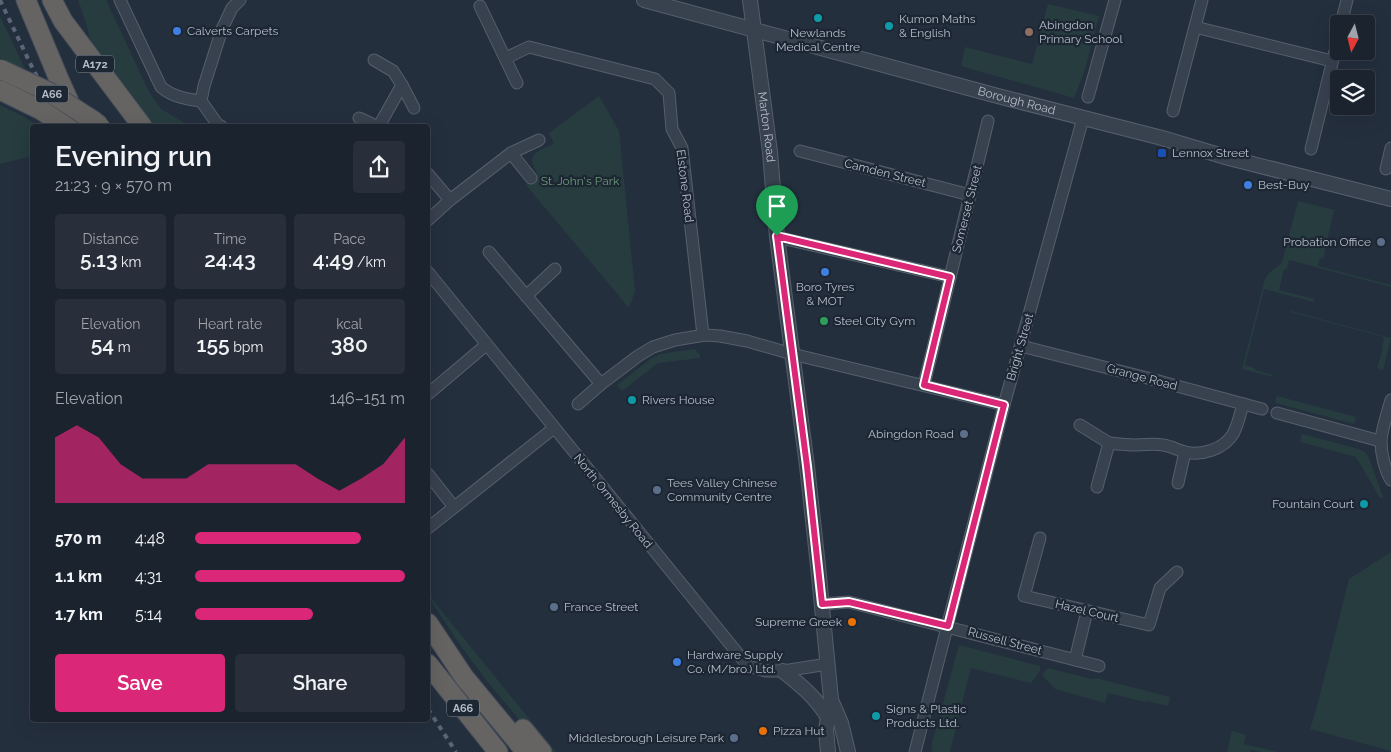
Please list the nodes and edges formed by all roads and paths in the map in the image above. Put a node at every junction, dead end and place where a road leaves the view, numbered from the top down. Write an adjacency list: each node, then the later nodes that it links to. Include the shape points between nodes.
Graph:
1 (26, 0): 29 (highway, A172)
2 (52, 0): 31 (highway, A172, via 63,21)
3 (120, 0): 22 (street, via 161,87 176,96)
4 (240, 0): 22 (street, via 232,8 222,29)
5 (644, 0): 13 (street, Borough Road)
6 (750, 0): 13 (street, Marton Road)
7 (1115, 0): 21 (street)
8 (1202, 0): 12 (street)
9 (1347, 0): 11 (street)
10 (480, 6): 14 (street)
11 (1344, 15)
12 (1195, 27): 16 (street); 24 (street)
13 (754, 30): 26 (street, Borough Road); 47 (street, Marton Road)
14 (506, 58): 18 (street); 53 (street, Elstone Road, via 529,48 655,79 669,93 672,128 682,148)
15 (374, 60): 19 (street, via 393,71)
16 (1332, 62): 37 (street)
17 (0, 69): 30 (highway, A66, bridge, via 49,92)
18 (517, 83)
19 (402, 85): 23 (street); 34 (street)
20 (0, 90): 28 (highway, A66, bridge)
21 (1088, 97)
22 (201, 100): 32 (street)
23 (414, 108)
24 (1172, 111)
25 (359, 118): 33 (street)
26 (1083, 118): 44 (street, Borough Road); 55 (street, Bright Street)
27 (988, 121): 43 (street, Somerset Street)
28 (62, 124)
29 (79, 124)
30 (97, 124)
31 (140, 124)
32 (217, 124)
33 (373, 124)
34 (379, 124)
35 (540, 140): 39 (street)
36 (1391, 148): 40 (street)
37 (1311, 149)
38 (800, 151): 43 (street, Camden Street)
39 (511, 153): 42 (street); 45 (street)
40 (1386, 169)
41 (430, 176): 45 (street)
42 (531, 178)
43 (970, 195): 51 (street, Somerset Street)
44 (1391, 198)
45 (450, 200): 46 (street)
46 (430, 218)
47 (777, 236): 51 (street); 56 (street, Marton Road)
48 (489, 252): 52 (street)
49 (555, 268): 52 (street)
50 (430, 275): 54 (street, North Ormesby Road)
51 (950, 277): 58 (street, Somerset Street)
52 (526, 296): 57 (street)
53 (704, 335): 56 (street, via 747,341); 57 (street, via 653,347)
54 (486, 345): 59 (street); 67 (street, North Ormesby Road)
55 (1021, 346): 62 (street, Grange Road); 63 (street, Bright Street)
56 (792, 354): 58 (street); 79 (street, Marton Road)
57 (601, 384): 61 (street)
58 (924, 385): 63 (street)
59 (430, 392)
60 (1391, 400): 68 (street)
61 (578, 404)
62 (1243, 404): 64 (street, Grange Road); 70 (street, via 1234,433 1219,448 1208,452)
63 (1004, 405): 82 (street, Bright Street)
64 (1262, 409)
65 (1277, 413): 68 (street)
66 (1080, 425): 69 (street)
67 (554, 428): 75 (street); 87 (street, North Ormesby Road, via 748,666)
68 (1380, 441): 72 (street)
69 (1109, 443): 70 (street, via 1160,444); 74 (street)
70 (1185, 452): 73 (street)
71 (430, 477): 75 (street)
72 (1391, 480)
73 (1178, 483)
74 (1097, 487)
75 (454, 507): 76 (street)
76 (430, 526)
77 (1040, 538): 80 (street, Hazel Court, via 1024,596)
78 (1177, 572): 80 (street, Hazel Court, via 1160,588 1149,625)
79 (822, 604): 82 (street, Russell Street, via 849,602); 84 (street, Marton Road)
80 (1088, 611): 83 (street)
81 (430, 626): 88 (highway, A66)
82 (948, 626): 83 (street, Russell Street); 96 (street, Bright Street)
83 (1075, 660): 85 (street, Russell Street)
84 (828, 664): 87 (street, North Ormesby Road); 89 (street, Marton Road)
85 (1099, 666)
86 (430, 667): 91 (highway, A66)
87 (783, 671): 90 (street, via 818,701)
88 (464, 677): 92 (highway, A66); 93 (highway, via 508,712)
89 (831, 699): 90 (street, Marton Road); 95 (street, Marton Road)
90 (828, 717): 94 (street, Marton Road)
91 (498, 752)
92 (526, 752)
93 (542, 752)
94 (828, 752)
95 (848, 752)
96 (915, 752)

